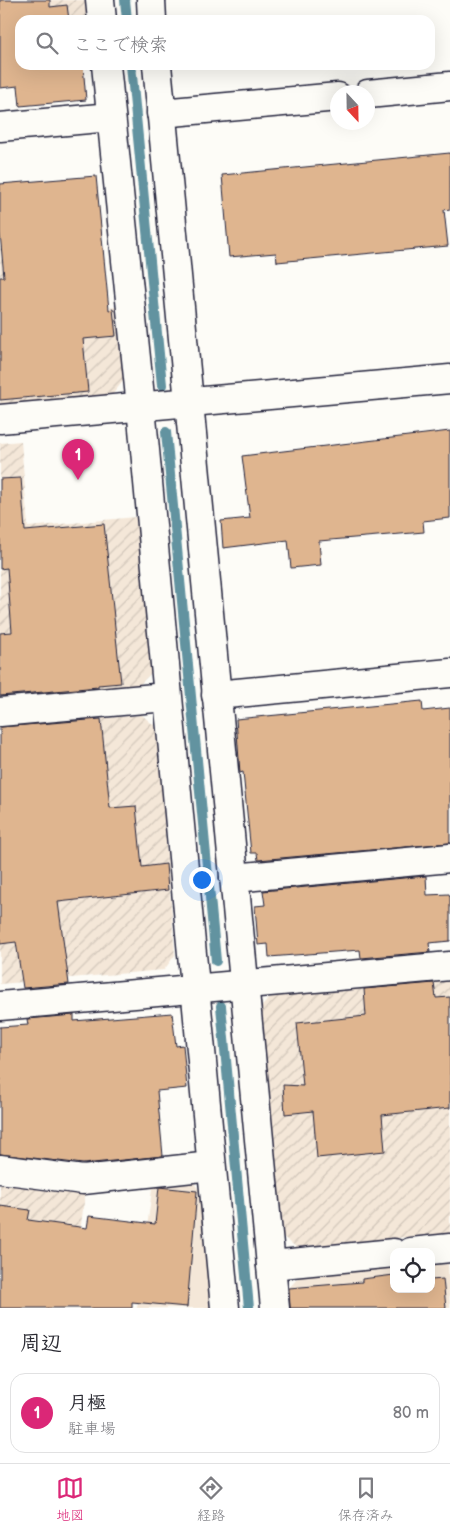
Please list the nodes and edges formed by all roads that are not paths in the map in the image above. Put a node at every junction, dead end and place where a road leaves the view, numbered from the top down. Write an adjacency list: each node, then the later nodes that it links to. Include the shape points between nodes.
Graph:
1 (100, 0): 3 (street)
2 (151, 0): 4 (street)
3 (102, 15)
4 (152, 15)
5 (106, 70): 11 (street)
6 (157, 70): 10 (street)
7 (450, 86): 8 (street)
8 (375, 93)
9 (330, 98): 10 (street)
10 (161, 113): 14 (street)
11 (111, 117): 12 (street); 15 (street)
12 (0, 127)
13 (450, 379): 14 (street)
14 (189, 403): 15 (street); 18 (street)
15 (141, 407): 16 (street); 19 (street)
16 (0, 419)
17 (450, 673): 18 (street)
18 (216, 695): 22 (street)
19 (166, 697): 20 (street); 25 (street)
20 (0, 712)
21 (450, 858): 22 (street)
22 (234, 878): 24 (street)
23 (450, 966): 24 (street)
24 (244, 984): 25 (street); 32 (street)
25 (194, 988): 26 (street); 27 (street)
26 (0, 1006)
27 (211, 1166): 28 (street, via 83,1180); 33 (street)
28 (0, 1169)
29 (450, 1248): 30 (street)
30 (435, 1250)
31 (390, 1253): 32 (street)
32 (271, 1265): 34 (street)
33 (225, 1308)
34 (275, 1308)

